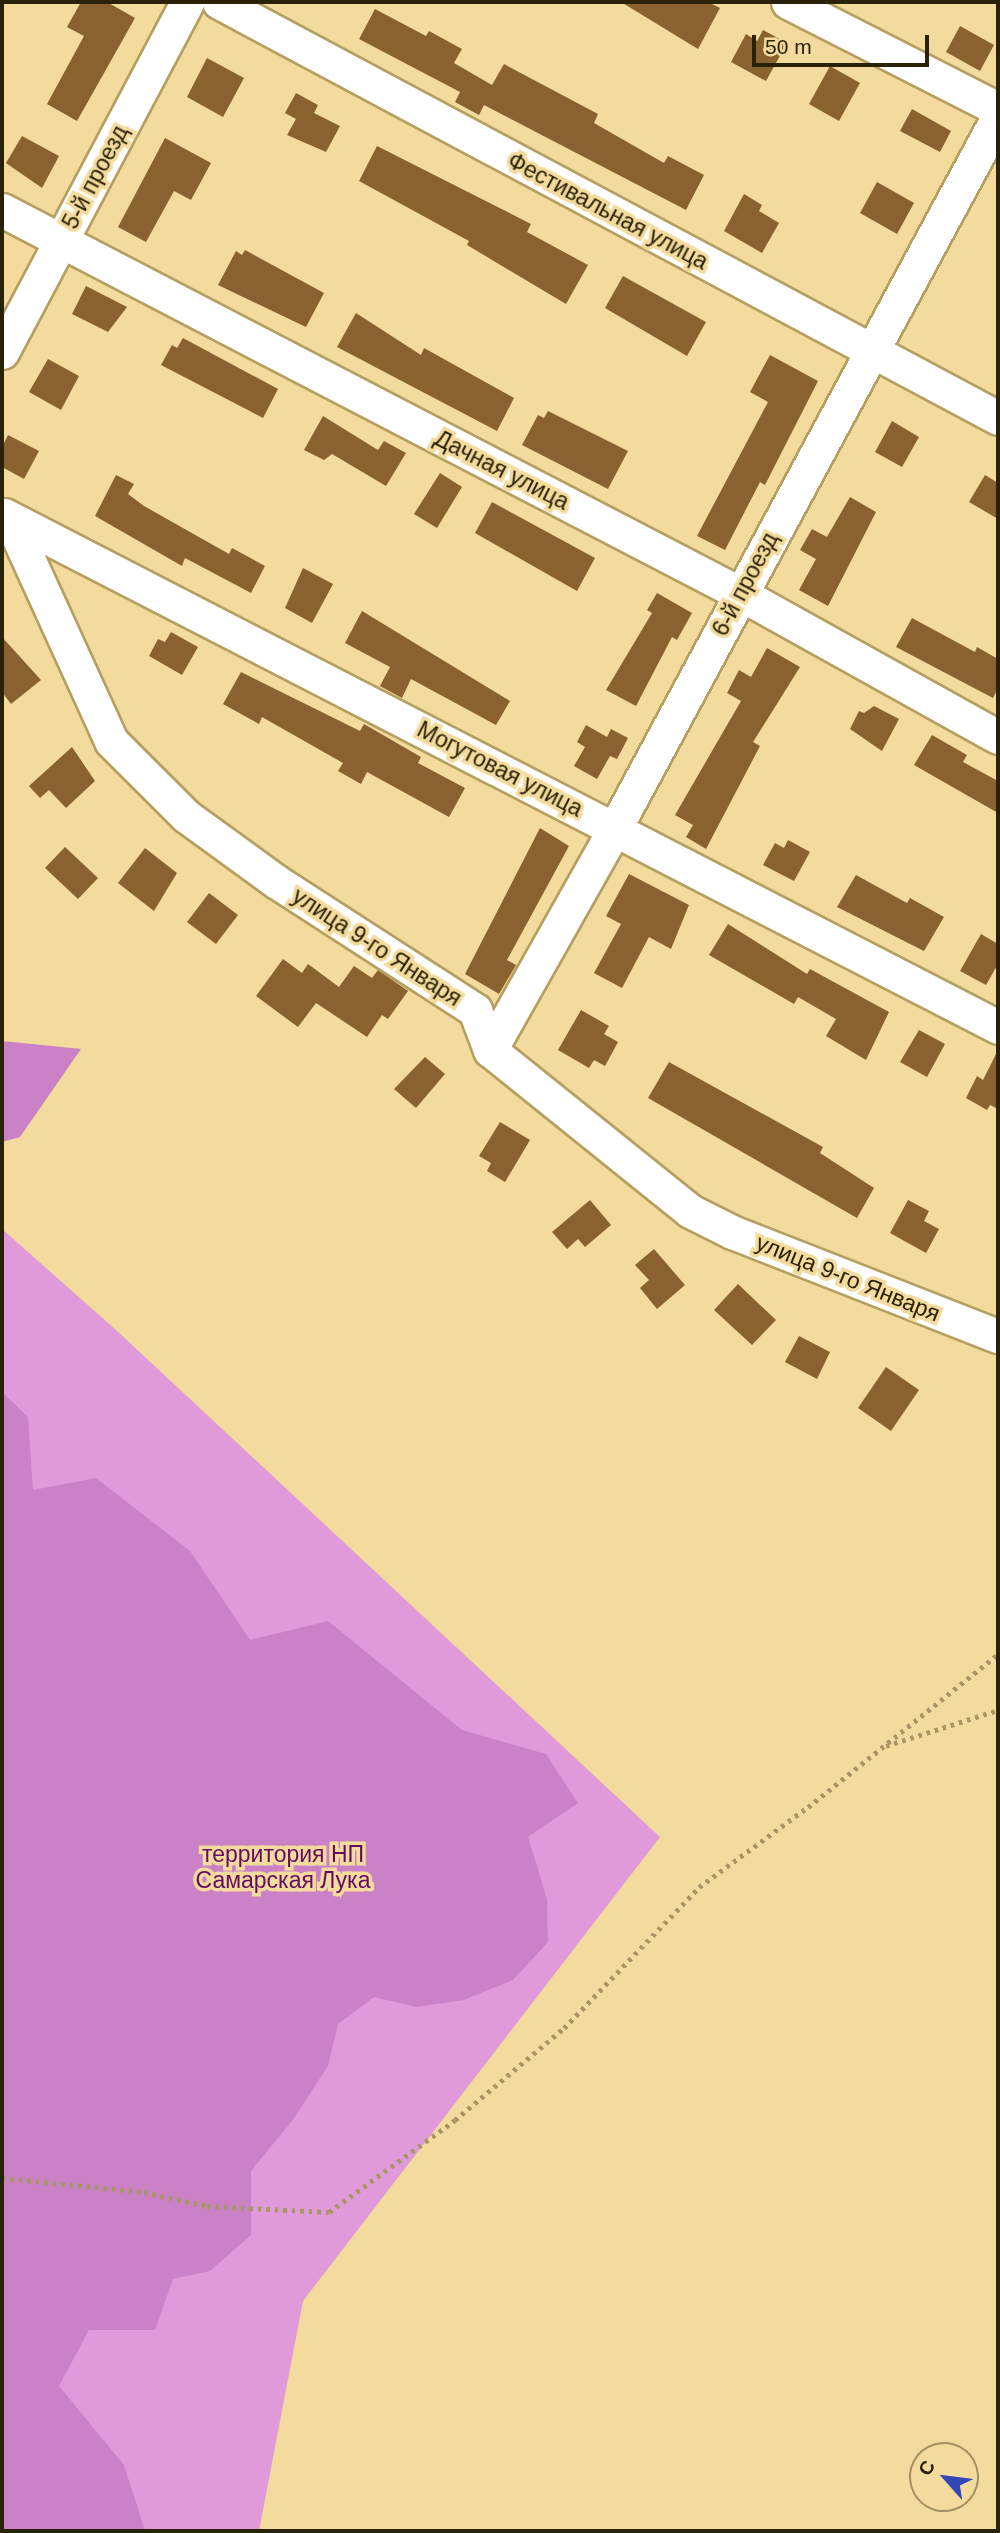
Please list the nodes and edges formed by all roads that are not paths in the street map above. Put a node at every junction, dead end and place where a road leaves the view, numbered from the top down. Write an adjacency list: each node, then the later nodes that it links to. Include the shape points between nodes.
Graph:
1 (187, 2): 7 (street, 5-й проезд)
2 (219, 2): 9 (street, Фестивальная улица)
3 (788, 2): 4 (street)
4 (998, 109)
5 (998, 117): 9 (street, 6-й проезд)
6 (2, 210): 7 (street, Дачная улица)
7 (61, 242): 8 (street, 5-й проезд); 12 (street, Дачная улица)
8 (2, 352)
9 (871, 352): 10 (street, Фестивальная улица); 12 (street, 6-й проезд)
10 (998, 418)
11 (6, 516): 14 (street, Могутовая улица); 16 (street, улица 9-го Января, via 111,741 186,816 277,882 475,1010)
12 (739, 593): 13 (street, Дачная улица); 14 (street, 6-й проезд)
13 (998, 737)
14 (615, 828): 15 (street, Могутовая улица); 16 (street, 6-й проезд)
15 (998, 1027)
16 (490, 1050): 17 (street, улица 9-го Января, via 690,1211 732,1232)
17 (998, 1336)

